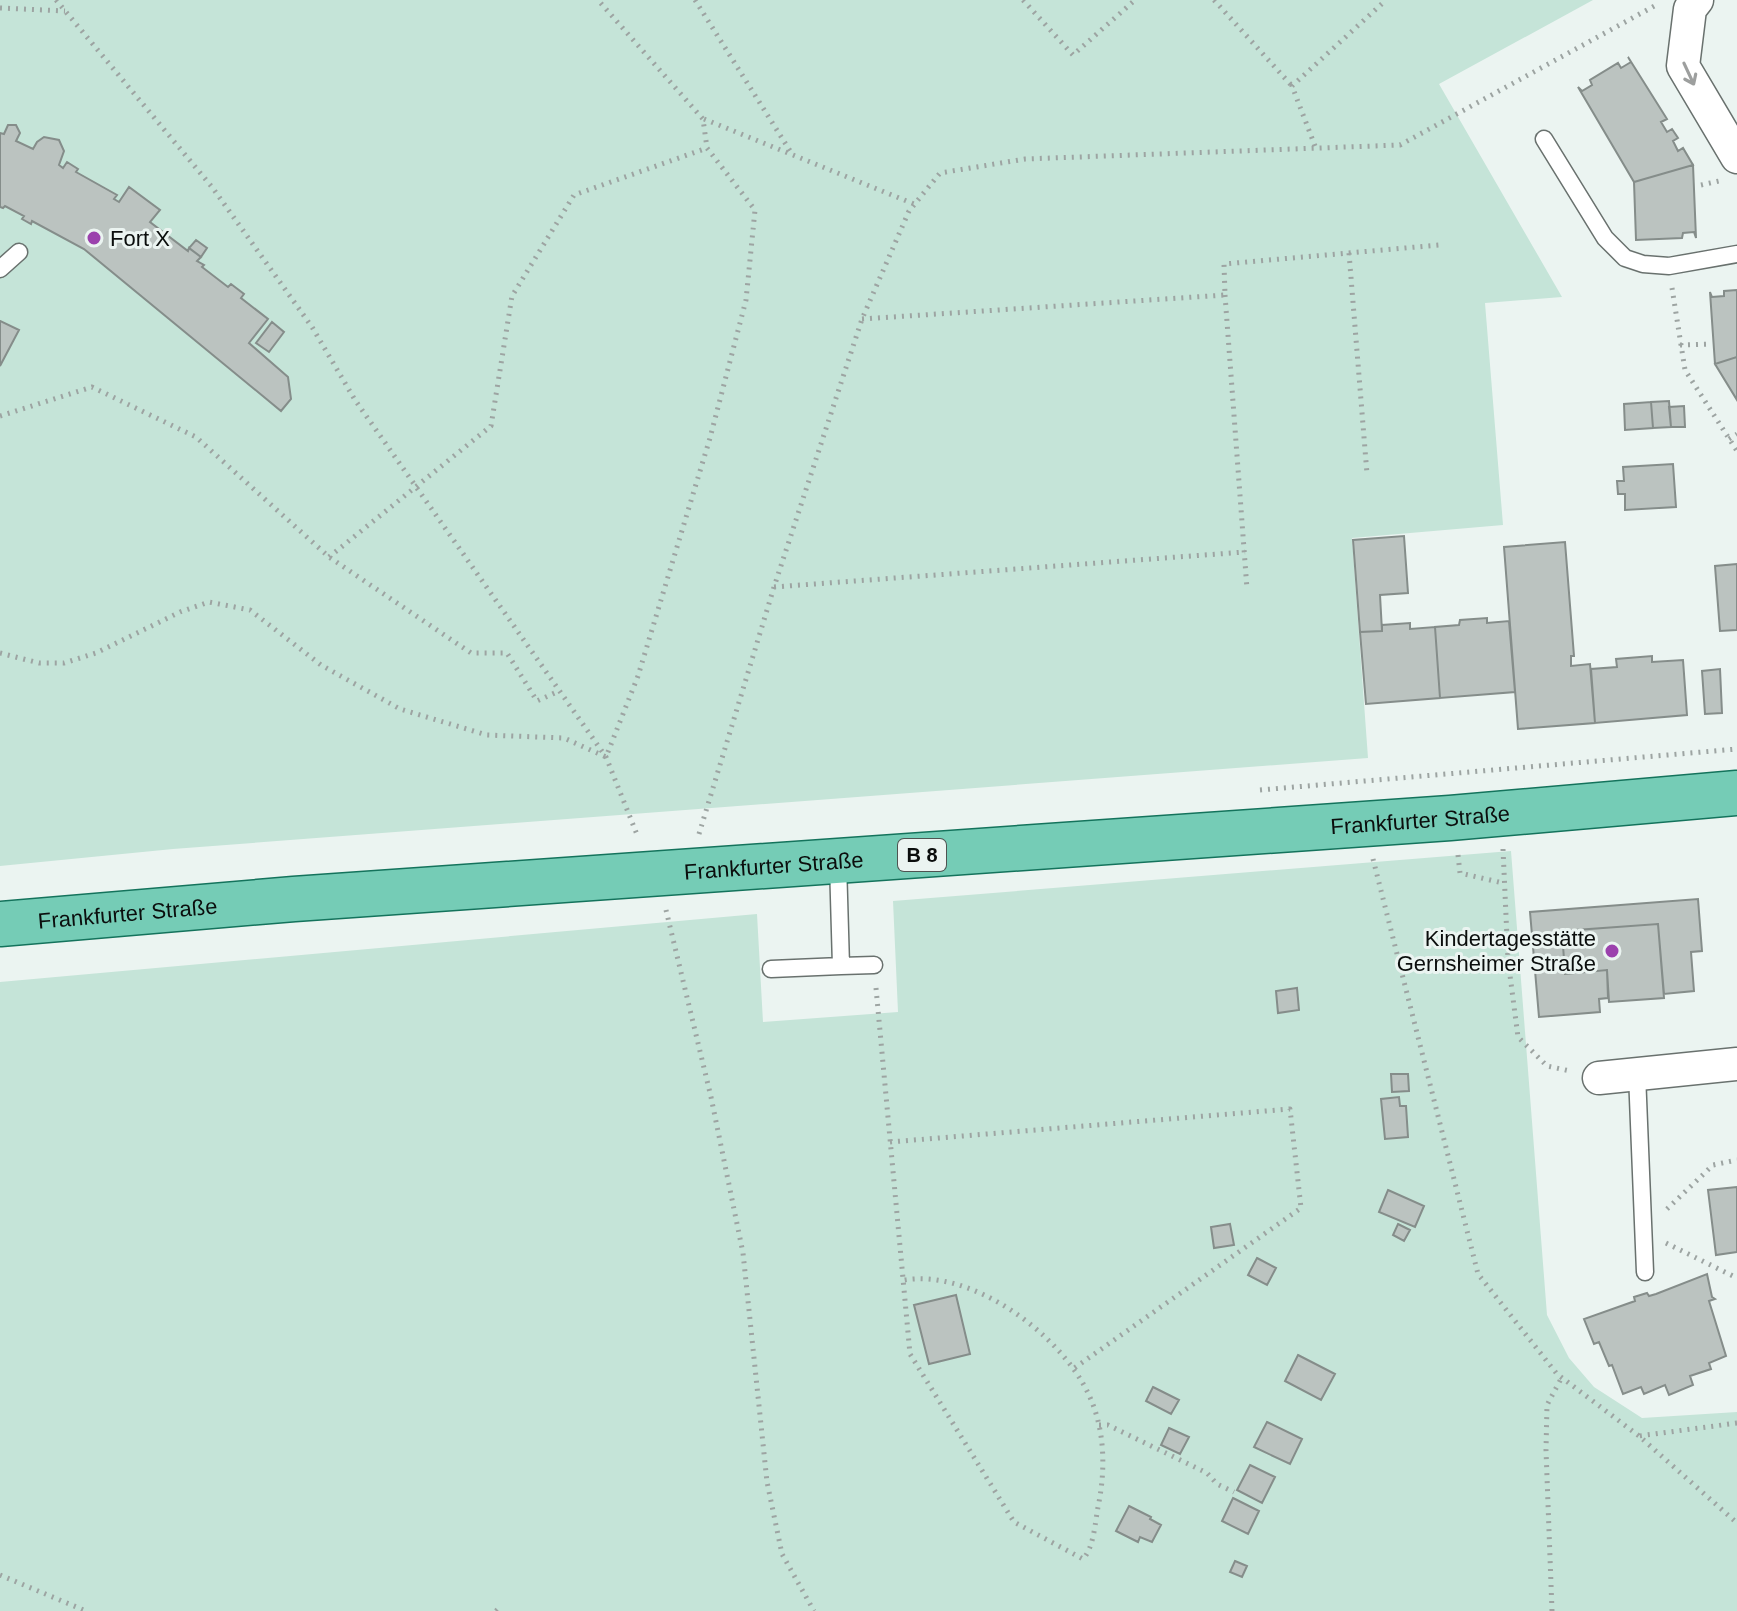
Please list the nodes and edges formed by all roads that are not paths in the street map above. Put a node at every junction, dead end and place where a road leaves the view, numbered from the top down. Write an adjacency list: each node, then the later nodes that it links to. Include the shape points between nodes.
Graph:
1 (1693, 4): 3 (street, one-way to 3, via 1683,66)
2 (1544, 139): 5 (lane, via 1605,238 1625,258 1669,266)
3 (1737, 157)
4 (19, 252): 6 (lane)
5 (1737, 254)
6 (0, 269)
7 (1737, 793): 8 (main road, Frankfurter Straße / B 8)
8 (838, 861): 9 (main road, Frankfurter Straße / B 8); 11 (lane)
9 (0, 924)
10 (874, 965): 11 (lane)
11 (841, 966): 12 (lane)
12 (771, 969)
13 (1737, 1064): 14 (street)
14 (1637, 1074): 15 (street); 16 (lane)
15 (1599, 1078)
16 (1645, 1272)

